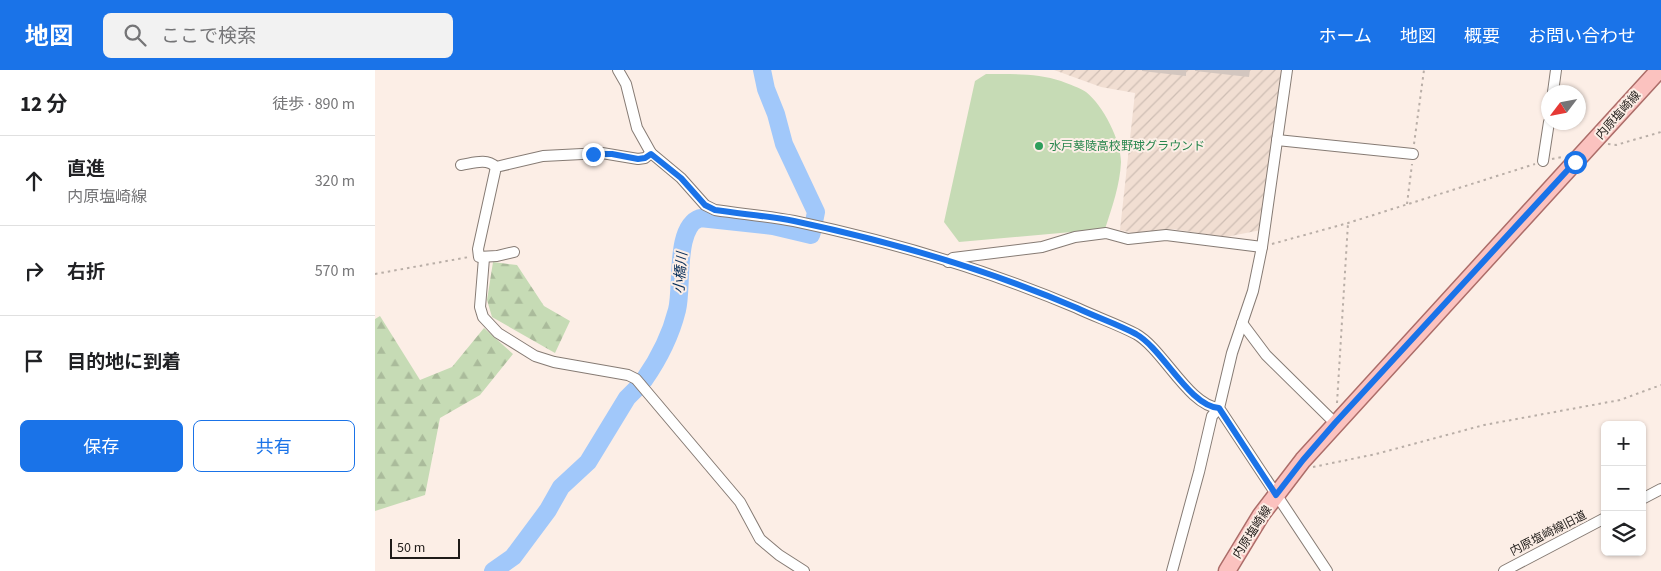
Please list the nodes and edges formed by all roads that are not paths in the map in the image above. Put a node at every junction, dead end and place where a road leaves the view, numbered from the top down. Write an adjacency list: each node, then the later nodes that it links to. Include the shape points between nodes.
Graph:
1 (618, 70): 8 (street, via 626,84 637,128)
2 (1287, 70): 7 (street)
3 (1556, 70): 5 (street)
4 (1659, 70): 19 (main road, 内原塩崎線)
5 (1554, 85)
6 (1548, 130): 10 (street)
7 (1277, 140): 9 (street); 13 (street)
8 (651, 154): 12 (street, via 638,159 602,153 543,156); 16 (street, via 681,178 705,205 715,210 792,221)
9 (1413, 154)
10 (1543, 161)
11 (461, 165): 12 (street, via 483,161)
12 (496, 167): 15 (street, via 477,249)
13 (1262, 247): 16 (street, via 1166,235 1128,239 1106,233 1075,237 1042,247 953,258); 17 (street)
14 (514, 252): 15 (street)
15 (481, 257): 24 (street, via 480,307 483,317 497,333 535,356 636,379 740,502 760,540)
16 (948, 262): 18 (street, via 1032,289 1137,334 1189,390 1210,408)
17 (1242, 324): 18 (street); 19 (street, via 1266,355)
18 (1219, 408): 21 (street); 25 (street, via 1212,416)
19 (1340, 417): 21 (main road, 内原塩崎線)
20 (1661, 490): 22 (street)
21 (1276, 495): 26 (main road, 内原塩崎線); 27 (street)
22 (1646, 497)
23 (1601, 520): 28 (street, 内原塩崎線旧道)
24 (804, 571)
25 (1172, 571)
26 (1227, 571)
27 (1327, 571)
28 (1504, 571)

